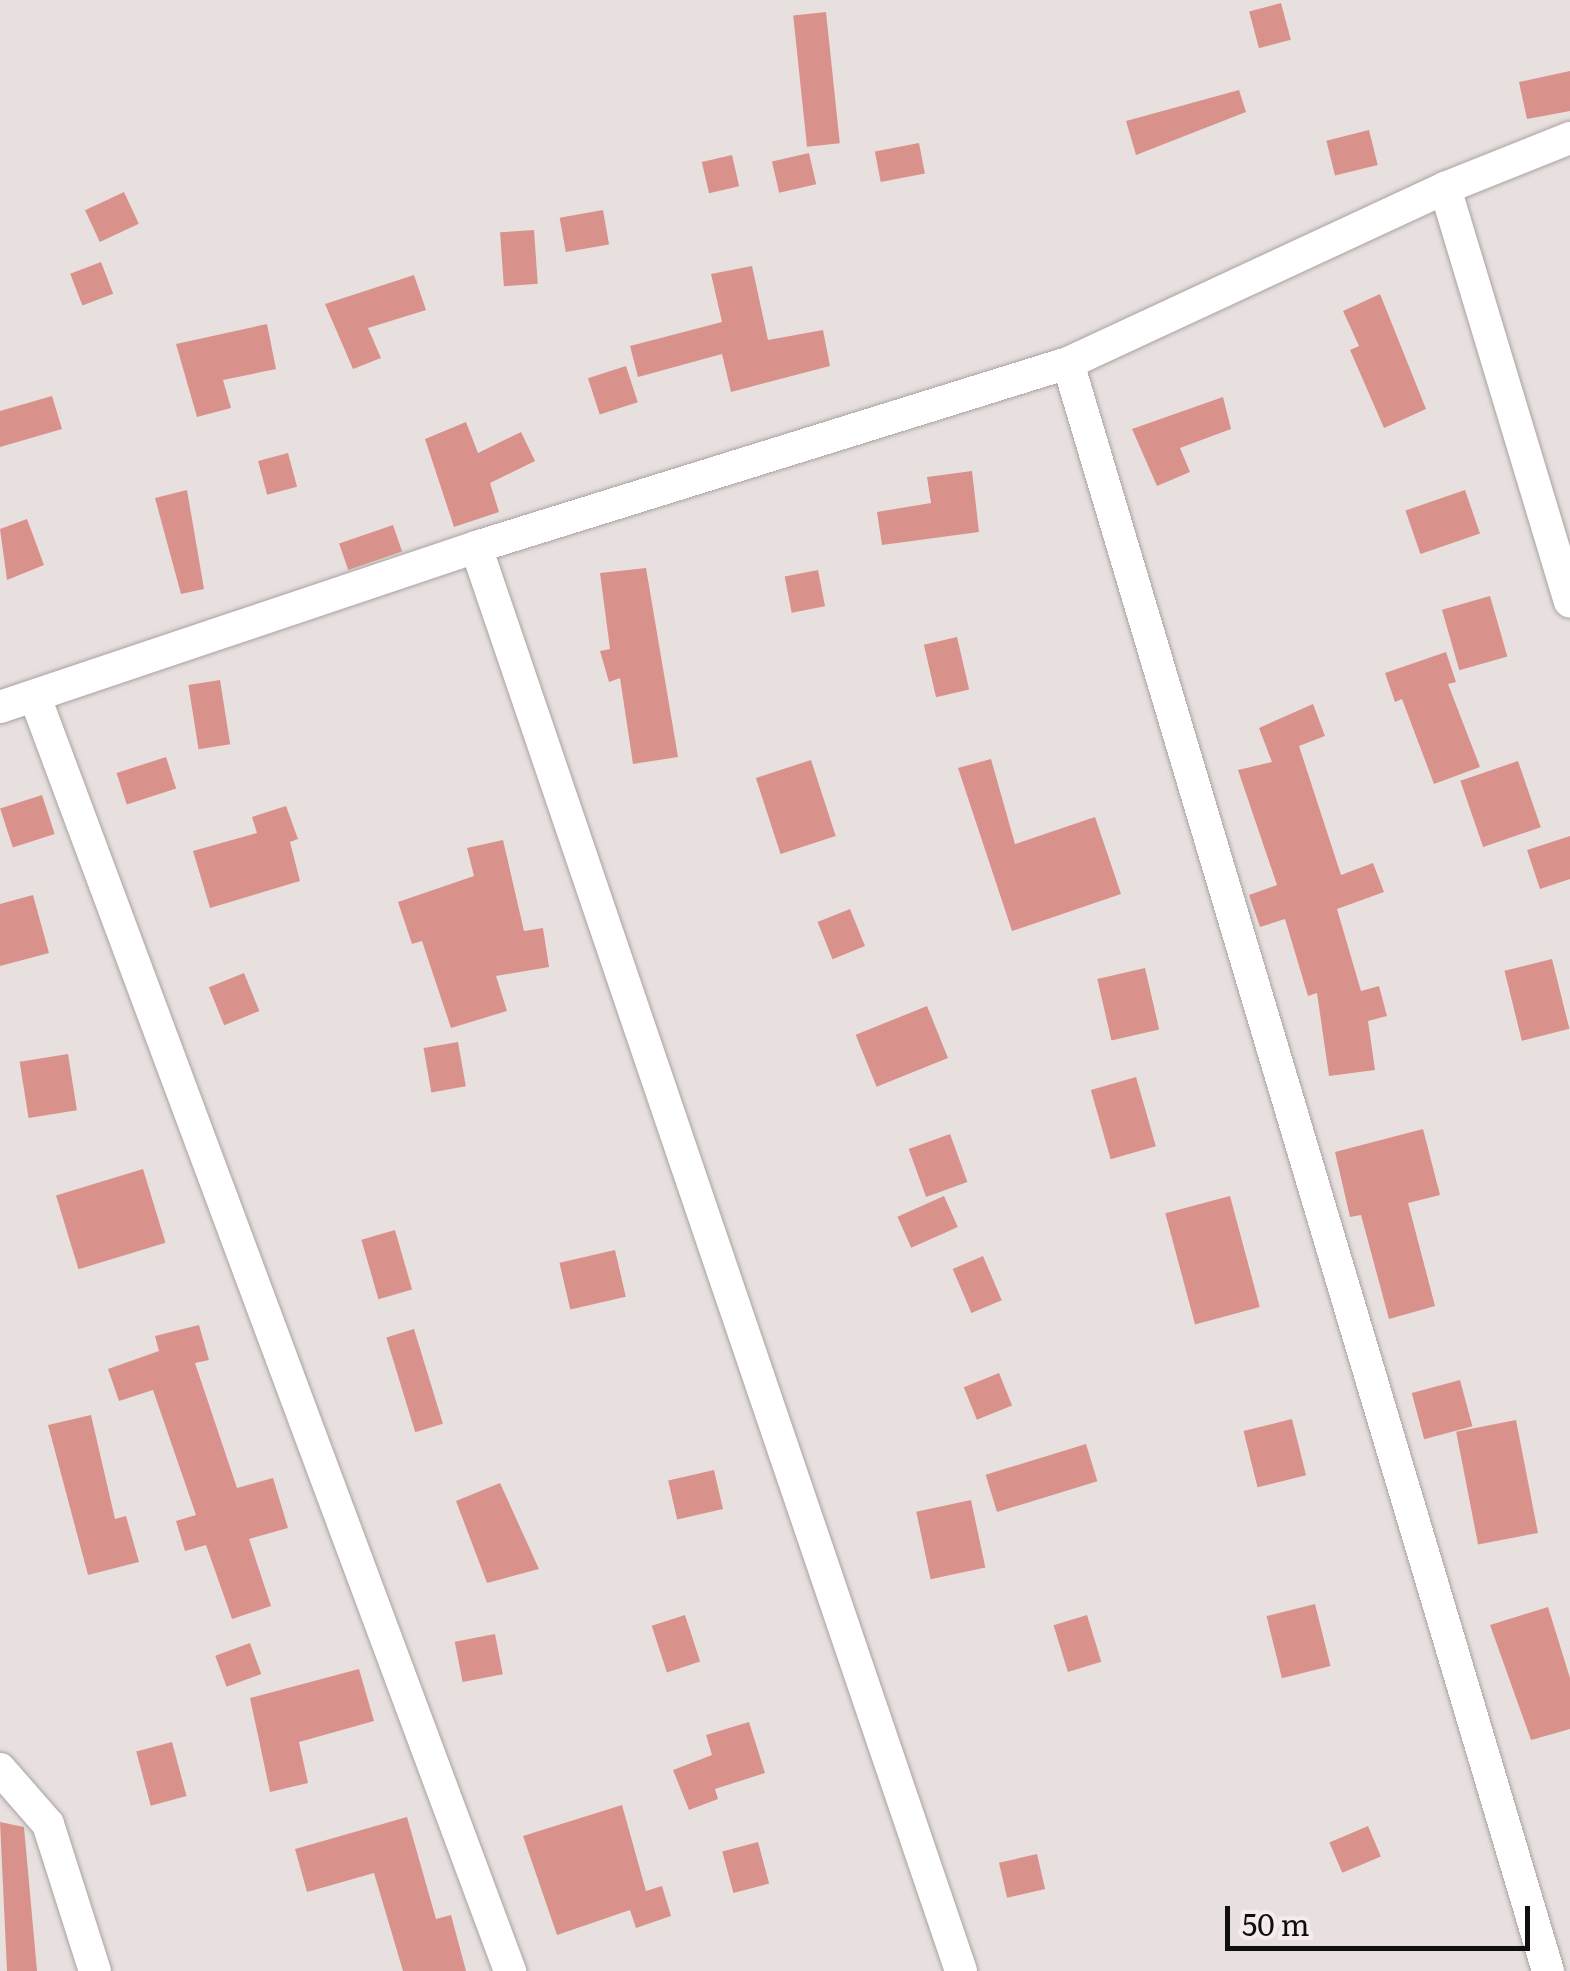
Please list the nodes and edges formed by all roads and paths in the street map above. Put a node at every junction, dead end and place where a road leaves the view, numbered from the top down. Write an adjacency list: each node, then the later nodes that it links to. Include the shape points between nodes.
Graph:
1 (1570, 138): 2 (street)
2 (1444, 188): 3 (street); 5 (street)
3 (1068, 363): 4 (street); 12 (street)
4 (476, 547): 6 (street); 11 (street)
5 (1570, 601)
6 (36, 697): 7 (street); 10 (street)
7 (0, 707)
8 (0, 1769): 9 (street, via 48,1824)
9 (95, 1971)
10 (510, 1971)
11 (960, 1971)
12 (1548, 1971)

